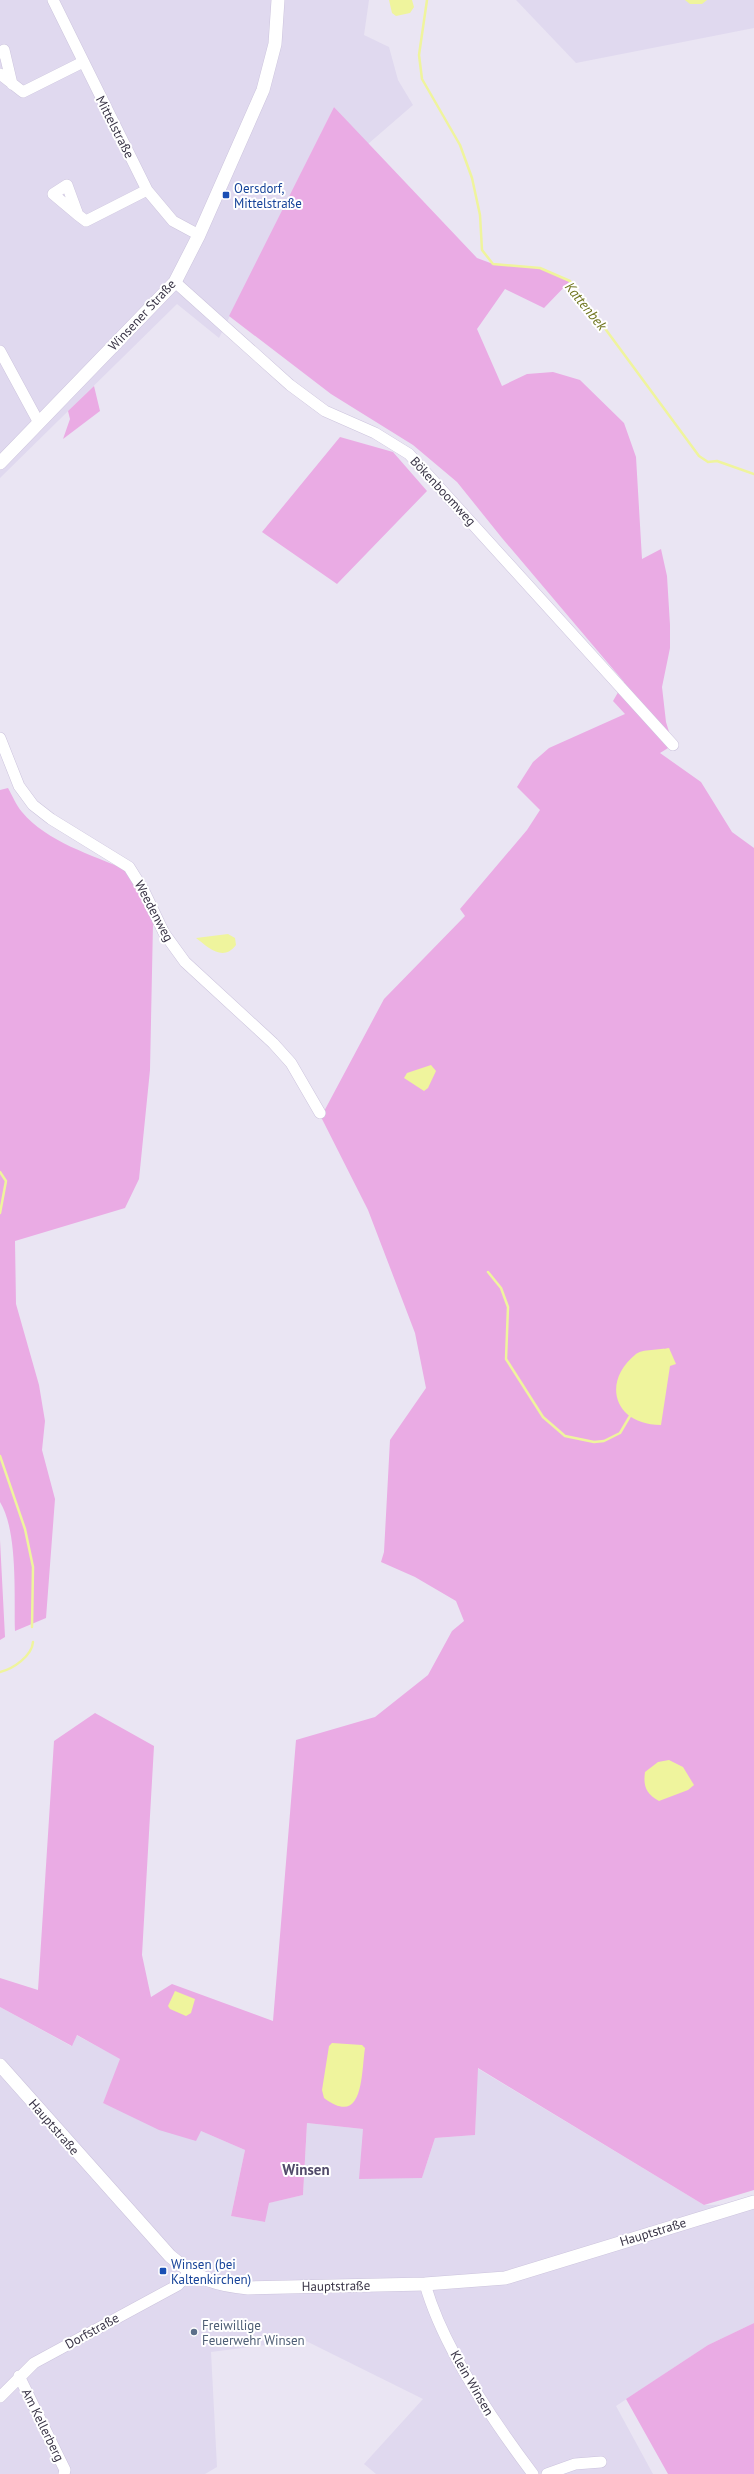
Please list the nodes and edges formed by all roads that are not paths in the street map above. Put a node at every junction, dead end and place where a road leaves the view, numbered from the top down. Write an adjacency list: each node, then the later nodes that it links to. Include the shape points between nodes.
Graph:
1 (53, 0): 4 (street, Mittelstraße)
2 (278, 0): 9 (street, Winsener Straße, via 275,44 263,90)
3 (0, 53): 6 (street, via 4,50)
4 (83, 62): 6 (street, via 23,92); 7 (street, Mittelstraße)
5 (0, 74): 6 (street)
6 (12, 84)
7 (147, 190): 8 (street, via 86,222); 9 (street, Mittelstraße, via 173,221)
8 (78, 215)
9 (199, 235): 10 (street, Winsener Straße)
10 (175, 282): 12 (street, Winsener Straße); 15 (street, Bökenboomweg, via 290,385 326,411 409,454)
11 (0, 351): 12 (street)
12 (39, 423): 13 (street, Winsener Straße)
13 (0, 463)
14 (0, 738): 16 (street, Weedenweg, via 19,786 33,805 51,819 130,867 173,948 291,1063)
15 (673, 745)
16 (320, 1113)
17 (0, 2066): 19 (street, Hauptstraße, via 154,2239)
18 (754, 2202): 20 (street, Hauptstraße, via 505,2278)
19 (189, 2272): 20 (street, Hauptstraße, via 227,2286 248,2288); 21 (street, Dorfstraße, via 178,2285 34,2363)
20 (425, 2284): 25 (street, Klein Winsen, via 431,2306 448,2342 500,2429)
21 (19, 2376): 22 (street, Dorfstraße); 24 (street, Am Kellerberg, via 65,2470)
22 (0, 2397)
23 (601, 2462): 26 (street, via 575,2464)
24 (64, 2474)
25 (533, 2474)
26 (547, 2474)

